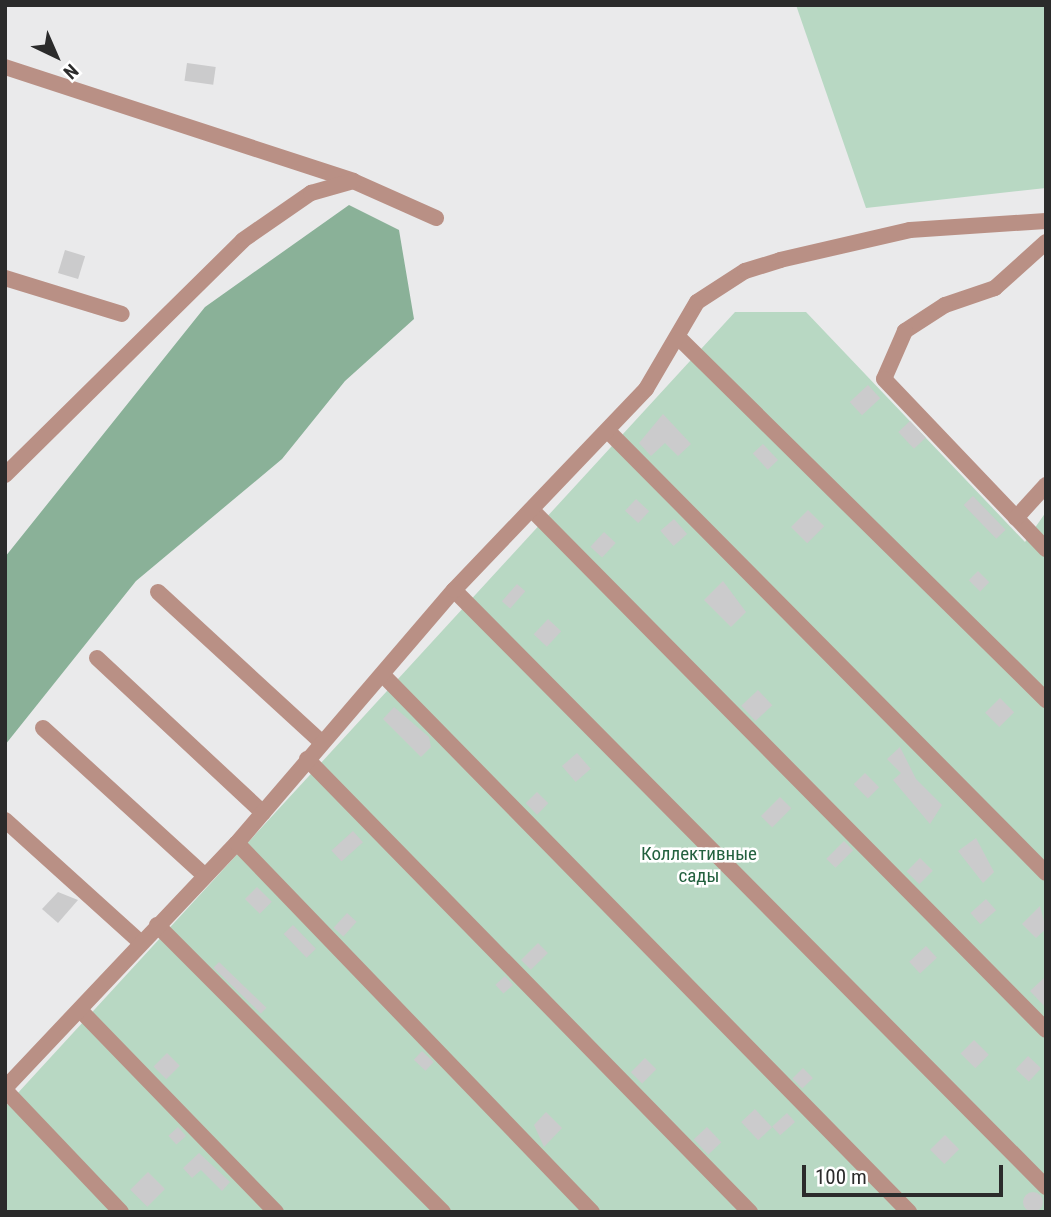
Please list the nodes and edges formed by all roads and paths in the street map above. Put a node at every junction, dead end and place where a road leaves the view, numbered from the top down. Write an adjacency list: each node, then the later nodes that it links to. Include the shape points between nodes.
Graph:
1 (5, 67): 2 (street)
2 (353, 181): 3 (street); 10 (street, via 311,193 243,240)
3 (436, 218)
4 (1046, 222): 8 (street, via 910,230 745,271 697,302)
5 (1046, 242): 13 (street, via 995,288 945,305 905,331 884,379)
6 (5, 278): 7 (street)
7 (122, 314)
8 (681, 340): 9 (street); 19 (street)
9 (608, 431): 12 (street); 26 (street)
10 (5, 475)
11 (1046, 485): 13 (street)
12 (532, 510): 15 (street); 31 (street)
13 (1016, 518): 14 (street)
14 (1046, 549)
15 (454, 590): 18 (street); 33 (street)
16 (158, 592): 21 (street)
17 (97, 658): 23 (street)
18 (383, 675): 21 (street); 39 (street)
19 (1046, 700)
20 (43, 728): 27 (street)
21 (322, 743): 22 (street)
22 (307, 759): 23 (street); 38 (street)
23 (263, 813): 25 (street)
24 (5, 820): 29 (street)
25 (237, 843): 27 (street); 37 (street)
26 (1046, 873)
27 (205, 876): 28 (street)
28 (157, 925): 29 (street); 36 (street)
29 (141, 943): 30 (street)
30 (82, 1012): 32 (street); 35 (street)
31 (1046, 1030)
32 (5, 1089): 34 (street)
33 (1046, 1187)
34 (121, 1212)
35 (276, 1212)
36 (443, 1212)
37 (592, 1212)
38 (750, 1212)
39 (909, 1212)

